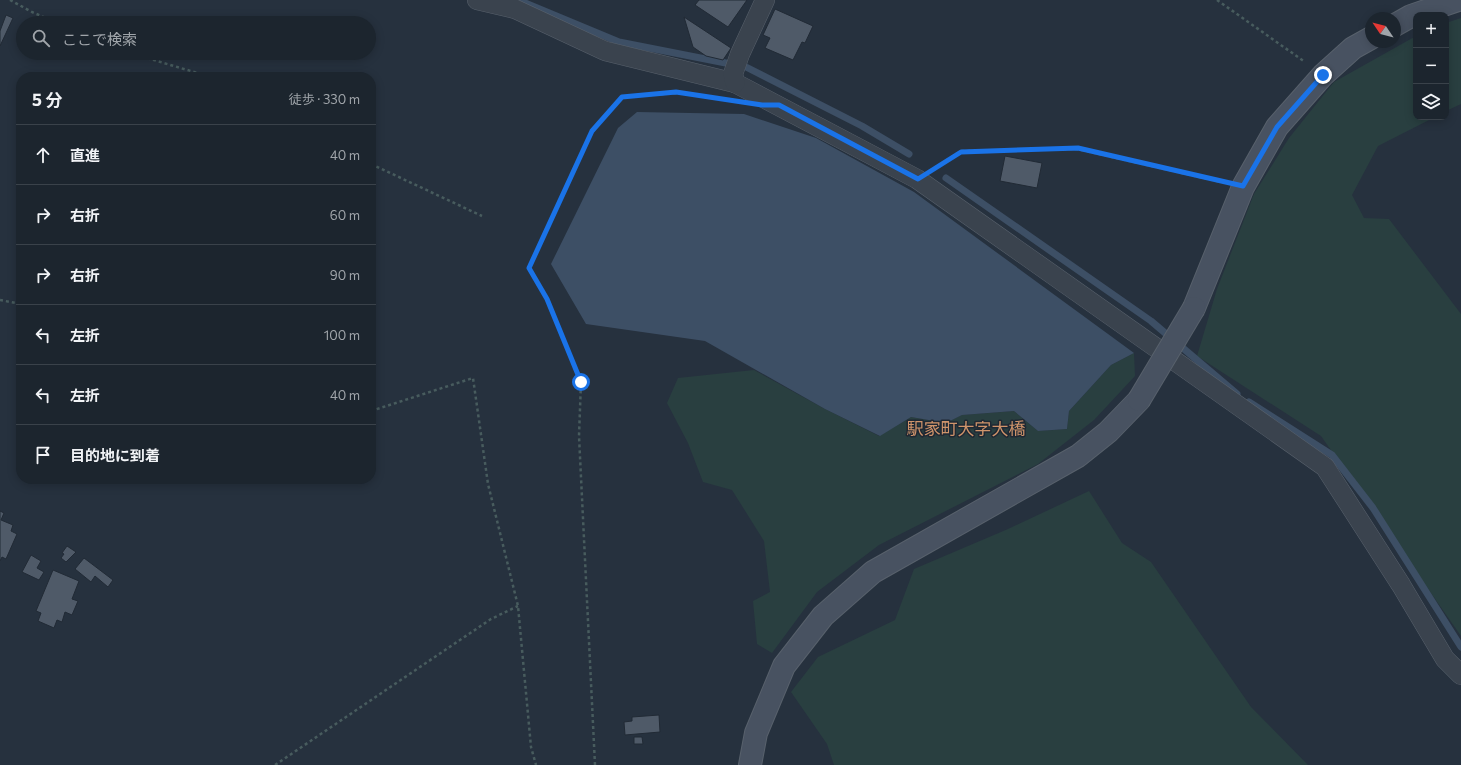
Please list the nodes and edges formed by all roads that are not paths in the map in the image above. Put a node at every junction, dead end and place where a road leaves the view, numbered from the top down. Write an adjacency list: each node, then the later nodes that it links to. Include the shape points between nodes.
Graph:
1 (477, 0): 6 (street, via 515,9 605,50)
2 (765, 0): 6 (street, via 740,54)
3 (1458, 0): 4 (street)
4 (1401, 22)
5 (1365, 41): 8 (street, bridge, via 1353,48 1323,75 1277,127 1243,186 1194,308 1139,400 1108,432 1078,456 873,572 823,616 784,666 756,733)
6 (734, 78): 7 (street, via 918,179 1325,467 1402,585 1445,659)
7 (1461, 675)
8 (750, 765)

